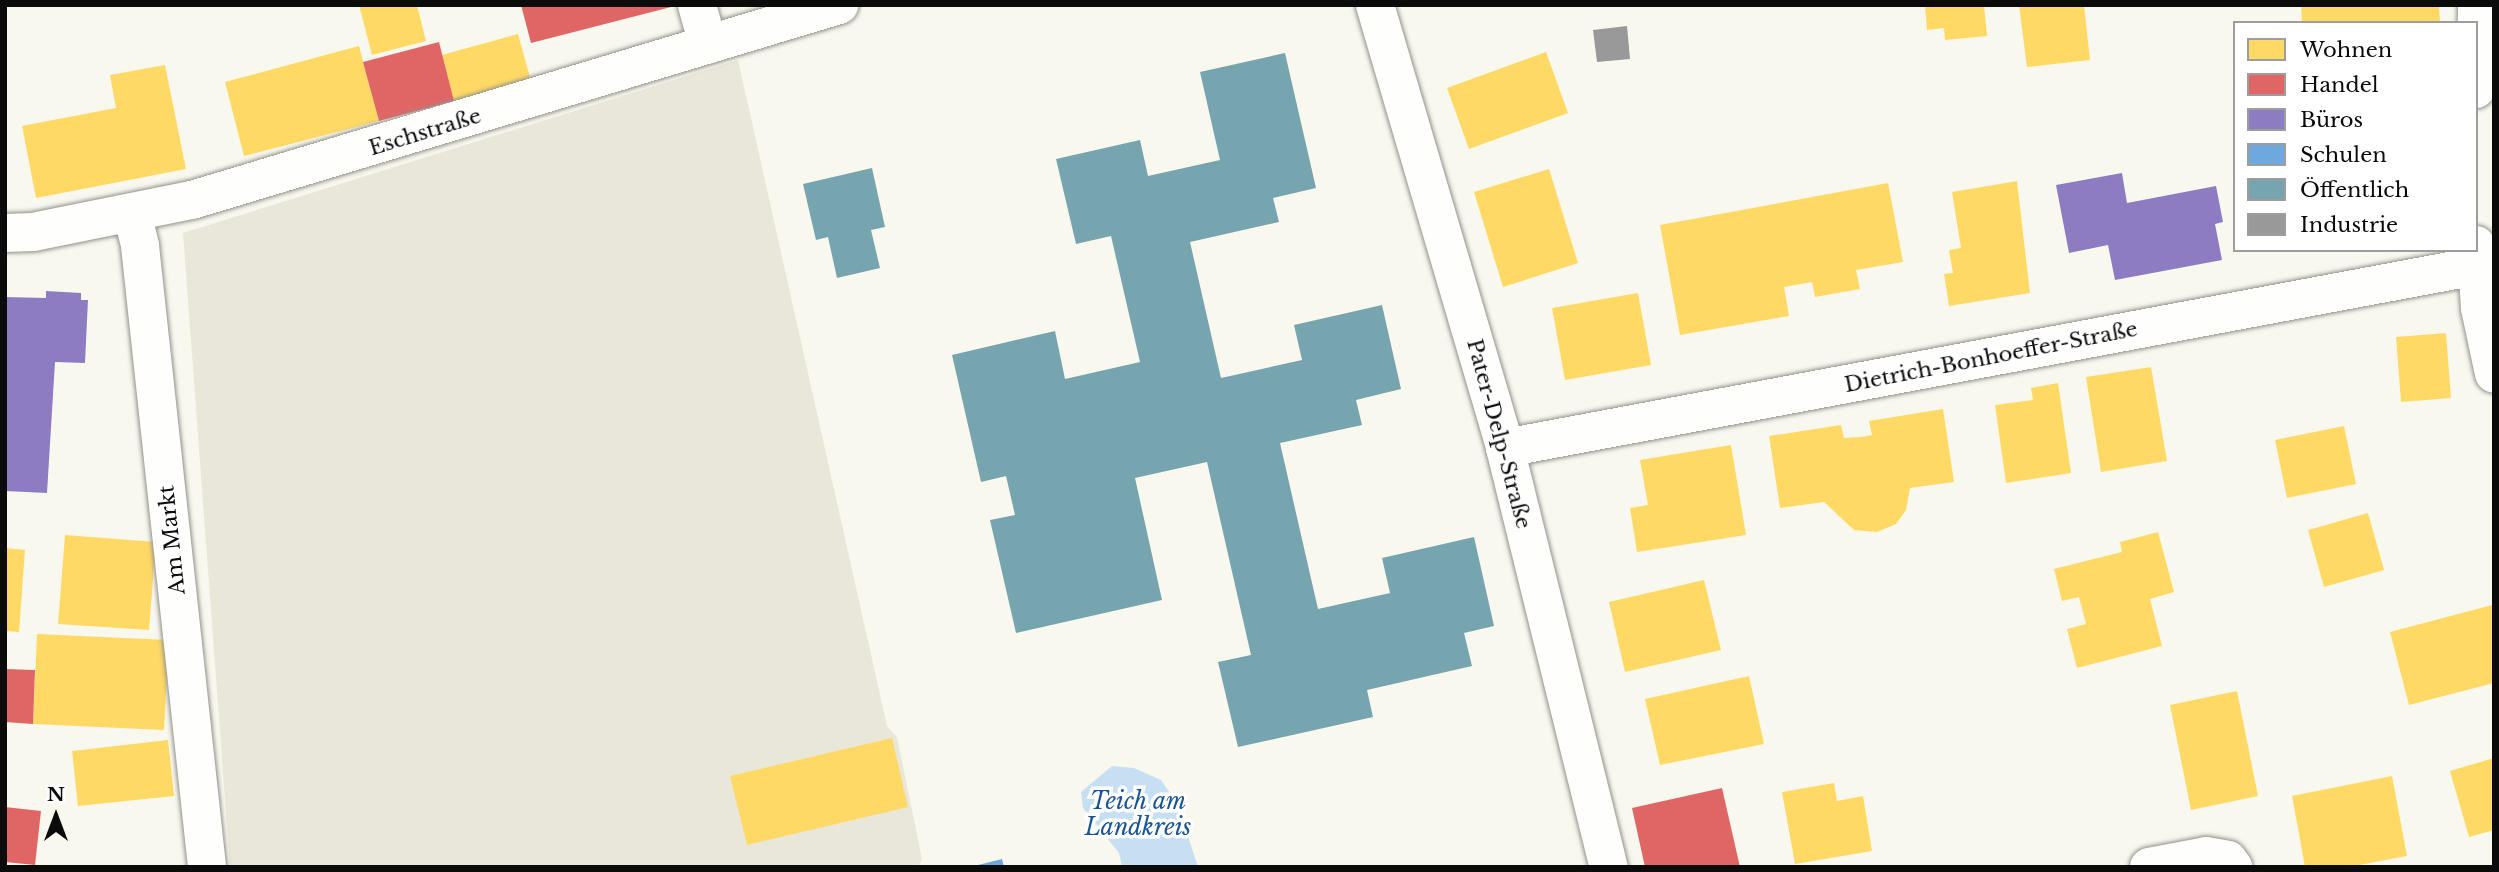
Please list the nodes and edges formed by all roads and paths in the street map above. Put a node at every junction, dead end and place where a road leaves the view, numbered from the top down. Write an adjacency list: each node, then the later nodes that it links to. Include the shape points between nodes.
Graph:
1 (697, 5): 4 (street)
2 (839, 5): 4 (street, Eschstraße)
3 (1375, 5): 9 (street, Pater-Delp-Straße)
4 (708, 45): 5 (street, Eschstraße, via 390,143)
5 (132, 213): 6 (street, Eschstraße); 10 (street, Am Markt, via 140,246)
6 (5, 233)
7 (2477, 256): 8 (street); 9 (street, Dietrich-Bonhoeffer-Straße)
8 (2494, 374)
9 (1505, 449): 11 (street, Pater-Delp-Straße)
10 (207, 867)
11 (1609, 867)
12 (2149, 867): 13 (street, via 2206,856 2228,860)
13 (2233, 867)

